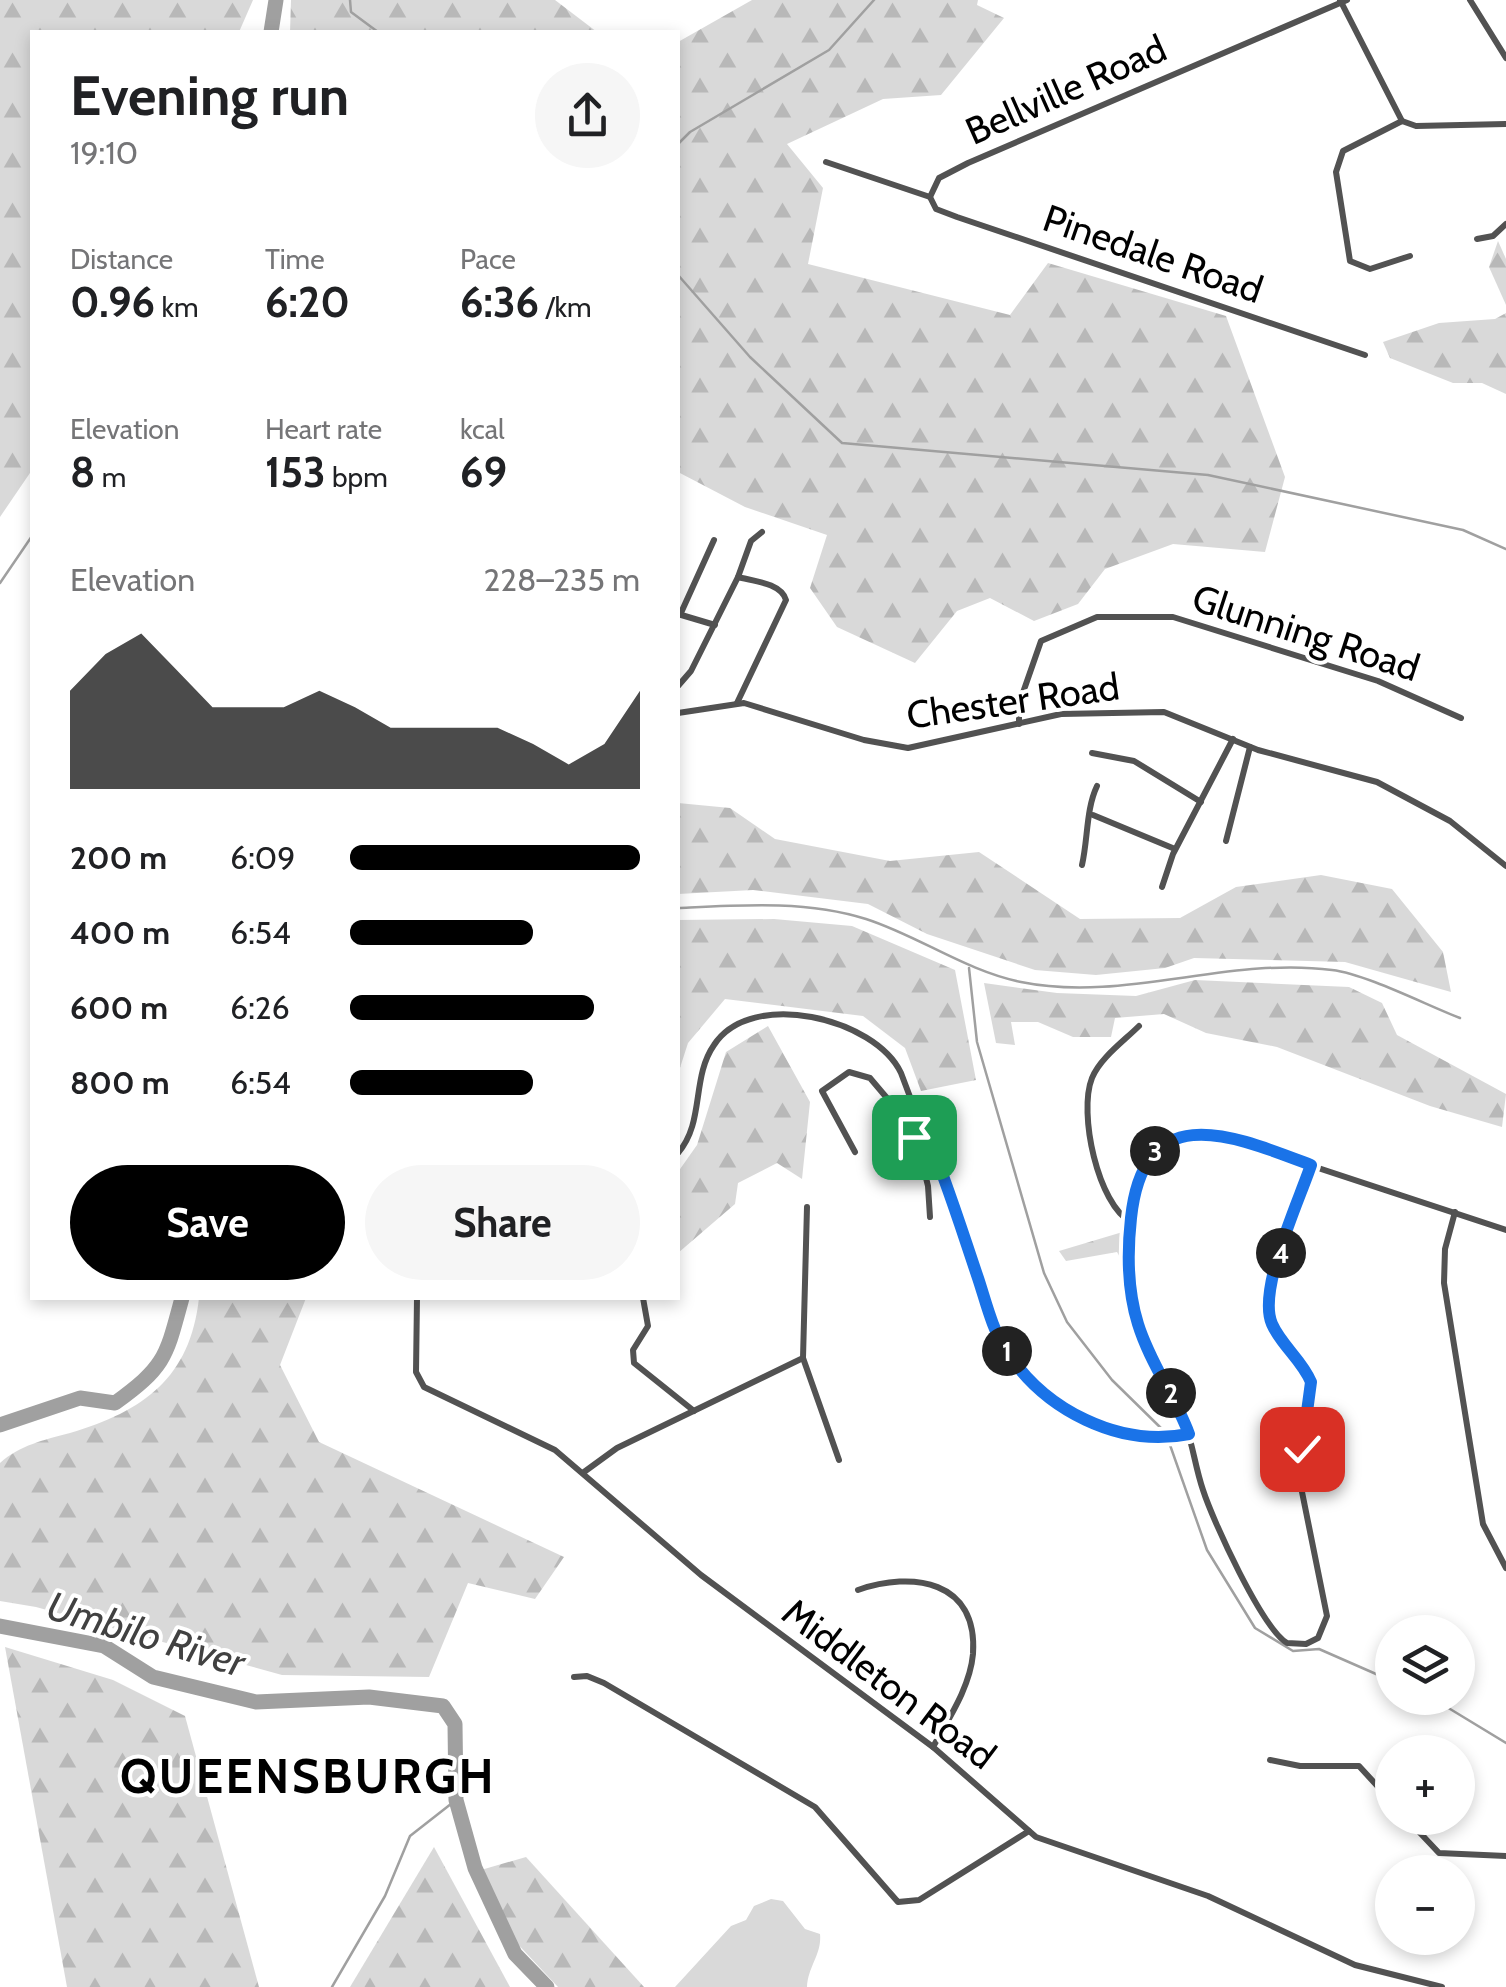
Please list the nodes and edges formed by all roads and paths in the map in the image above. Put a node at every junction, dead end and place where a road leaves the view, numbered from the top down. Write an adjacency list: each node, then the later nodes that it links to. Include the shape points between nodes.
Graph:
1 (1343, 0): 4 (street); 7 (street, Bellville Road, via 968,162 936,181)
2 (1470, 0): 3 (street)
3 (1506, 58)
4 (1402, 121): 5 (street); 10 (street, via 1343,151 1336,172 1350,261 1370,269)
5 (1506, 124)
6 (826, 162): 7 (street, Pinedale Road)
7 (930, 197): 11 (street, Pinedale Road, via 942,212)
8 (1506, 224): 9 (street)
9 (1477, 239)
10 (1410, 256)
11 (1365, 355)
12 (762, 532): 14 (street, via 748,546)
13 (714, 540): 15 (street)
14 (738, 577): 17 (street); 19 (street, via 786,596)
15 (680, 612)
16 (680, 614): 17 (street)
17 (715, 625): 18 (street)
18 (680, 684)
19 (737, 703): 20 (street, Chester Road); 22 (street, Chester Road, via 908,748)
20 (680, 713)
21 (1461, 718): 22 (street, Glunning Road, via 1378,681 1195,621 1110,616 1084,620 1041,641 1019,704)
22 (1019, 724): 23 (street, Chester Road, via 1090,711 1153,711)
23 (1233, 740): 24 (street, Chester Road); 27 (street)
24 (1250, 747): 29 (street); 32 (street, Chester Road, via 1377,782 1450,821)
25 (1092, 752): 27 (street, via 1134,761)
26 (1097, 786): 28 (street)
27 (1201, 802): 30 (street)
28 (1093, 815): 30 (street); 31 (street)
29 (1226, 841)
30 (1175, 848): 33 (street)
31 (1082, 865)
32 (1506, 866)
33 (1162, 888)
34 (1139, 1026): 43 (street, via 1094,1075 1088,1102 1106,1196)
35 (924, 1127): 36 (street); 37 (street, via 897,1064 866,1035 827,1019 777,1016 743,1023 714,1044 695,1123); 49 (street, via 994,1325 1022,1370 1094,1425 1142,1438)
36 (914, 1130): 38 (street, via 870,1078 849,1072 822,1091); 42 (street)
37 (680, 1149)
38 (855, 1152)
39 (1311, 1165): 41 (street); 43 (street, via 1220,1136 1186,1136 1144,1164); 49 (street, via 1268,1306 1312,1389 1300,1492 1325,1606 1324,1630 1306,1644 1281,1639 1216,1522)
40 (807, 1207): 47 (street)
41 (1455, 1212): 44 (street); 52 (street, via 1444,1283 1484,1524)
42 (930, 1217)
43 (1130, 1222): 49 (street, via 1133,1309)
44 (1506, 1230)
45 (417, 1300): 51 (street, Middleton Road, via 416,1372 424,1387 550,1448)
46 (643, 1300): 48 (street, via 648,1326 633,1350 634,1363)
47 (803, 1358): 48 (street); 50 (street)
48 (694, 1411): 51 (street, via 616,1448)
49 (1189, 1434)
50 (839, 1460)
51 (584, 1472): 55 (street, Middleton Road, via 701,1575)
52 (1506, 1568)
53 (858, 1590): 55 (street, via 909,1578 929,1582 964,1612 972,1654 964,1690)
54 (574, 1677): 58 (street, via 604,1683 815,1806 898,1902 918,1900)
55 (933, 1746): 58 (street, Middleton Road)
56 (1270, 1760): 57 (street, via 1359,1766)
57 (1375, 1783)
58 (1029, 1831): 61 (street, Middleton Road, via 1208,1896 1355,1965)
59 (1422, 1835): 60 (street, via 1439,1852)
60 (1506, 1856)
61 (1442, 1987)

